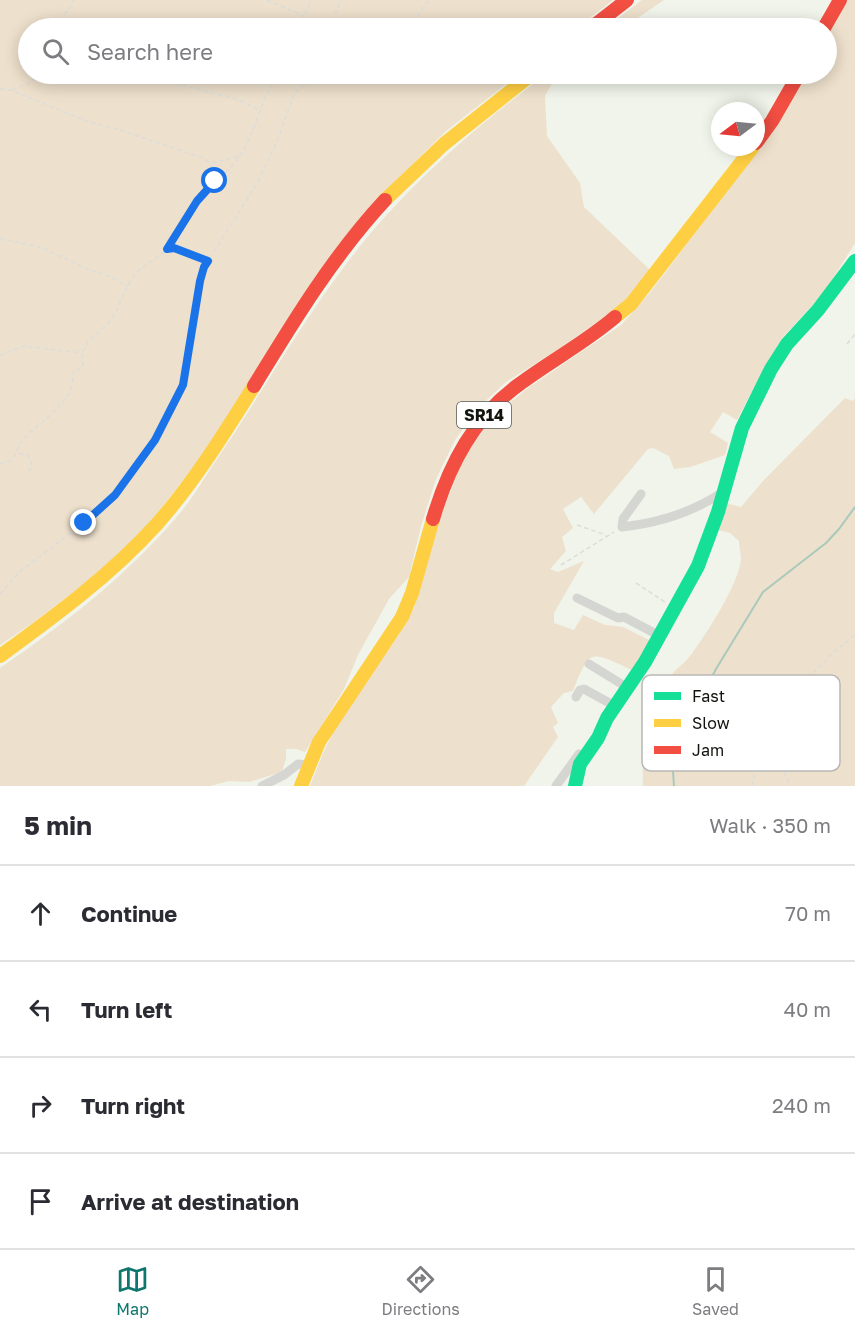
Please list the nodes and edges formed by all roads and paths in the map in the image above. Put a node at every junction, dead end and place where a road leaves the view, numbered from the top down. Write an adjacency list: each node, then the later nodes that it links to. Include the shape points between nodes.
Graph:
1 (74, 0): 9 (path)
2 (267, 0): 8 (path)
3 (311, 0): 8 (path)
4 (341, 0): 10 (path)
5 (429, 0): 11 (path)
6 (627, 0): 12 (main road)
7 (840, 0): 13 (main road)
8 (304, 16)
9 (63, 18)
10 (333, 18)
11 (416, 18)
12 (604, 18)
13 (830, 18)
14 (26, 84): 21 (path)
15 (178, 84): 22 (path, via 236,99)
16 (271, 84): 22 (path)
17 (303, 84): 30 (path, via 294,94 256,184)
18 (519, 84): 52 (main road, via 432,154 366,222 302,309 205,464 144,538 86,592)
19 (793, 84): 23 (main road)
20 (0, 89): 21 (path)
21 (12, 90): 26 (path, via 86,121 170,146)
22 (260, 110): 24 (path)
23 (765, 131)
24 (240, 156): 26 (path); 27 (path)
25 (746, 156): 59 (main road, SR14, via 631,304 595,334 519,384 476,425 441,492 402,617 331,722)
26 (210, 163): 27 (path)
27 (215, 181): 29 (path, via 197,201)
28 (0, 238): 32 (path, via 43,248)
29 (167, 249): 30 (path); 32 (path, via 136,273)
30 (208, 261): 47 (path, via 200,281 183,385 155,440 115,495 18,573)
31 (855, 261): 40 (main road, via 771,369 742,428)
32 (128, 286): 35 (path, via 116,313 88,341)
33 (855, 334): 34 (path)
34 (846, 344)
35 (82, 353): 36 (path, via 24,346); 37 (path, via 83,367 72,373 74,379 65,401 19,443)
36 (0, 355)
37 (18, 453): 38 (path); 39 (path, via 31,460 31,469)
38 (0, 464)
39 (26, 474)
40 (723, 492): 43 (street, via 670,518); 49 (main road, via 698,566)
41 (641, 494): 43 (street, via 623,519)
42 (578, 525): 44 (path)
43 (622, 527): 44 (path)
44 (607, 535): 45 (path)
45 (561, 565)
46 (636, 584): 49 (path)
47 (0, 594)
48 (578, 598): 51 (street)
49 (677, 608): 51 (main road)
50 (855, 635): 54 (path)
51 (660, 636): 55 (main road)
52 (0, 656)
53 (589, 664): 55 (street)
54 (812, 675)
55 (628, 688): 57 (main road)
56 (576, 697): 57 (street, via 584,689)
57 (615, 706): 58 (main road)
58 (602, 727): 64 (street); 65 (main road, via 580,764)
59 (308, 765): 62 (street, via 298,764); 63 (main road, SR14)
60 (755, 771): 66 (path)
61 (784, 771): 67 (path)
62 (262, 786)
63 (301, 786)
64 (556, 786)
65 (575, 786)
66 (752, 786)
67 (790, 786)

